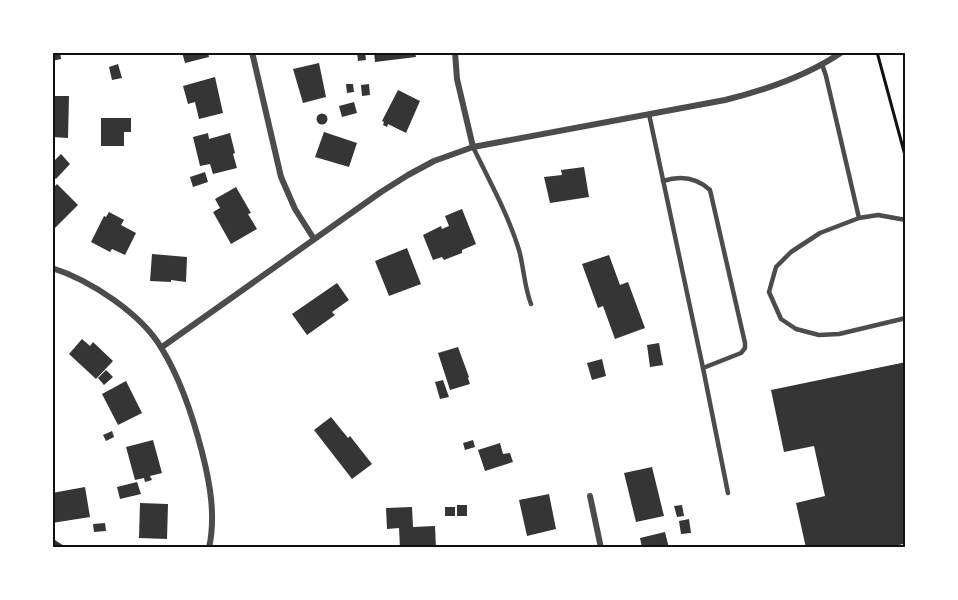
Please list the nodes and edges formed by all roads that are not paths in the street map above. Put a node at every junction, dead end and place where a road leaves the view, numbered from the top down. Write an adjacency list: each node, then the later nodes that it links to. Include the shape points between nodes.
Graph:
1 (252, 52): 10 (street, via 281,177)
2 (456, 52): 6 (street, via 457,79)
3 (842, 52): 4 (street)
4 (822, 64): 5 (street, via 759,92); 8 (lane)
5 (649, 114): 6 (street); 7 (lane)
6 (473, 147): 10 (street, via 408,175); 12 (lane, via 509,222)
7 (663, 181): 15 (lane); 15 (lane, via 690,178 710,190 745,343 741,353)
8 (859, 218): 9 (lane, via 878,215); 13 (lane, via 820,233 776,267 769,292 781,319 796,330 819,335)
9 (906, 220)
10 (314, 239): 14 (street)
11 (52, 268): 14 (street, via 113,299)
12 (531, 304)
13 (906, 318)
14 (162, 347): 18 (street, via 181,386 205,463 212,513)
15 (703, 368): 16 (lane)
16 (728, 493)
17 (590, 496): 19 (street)
18 (208, 548)
19 (601, 548)

